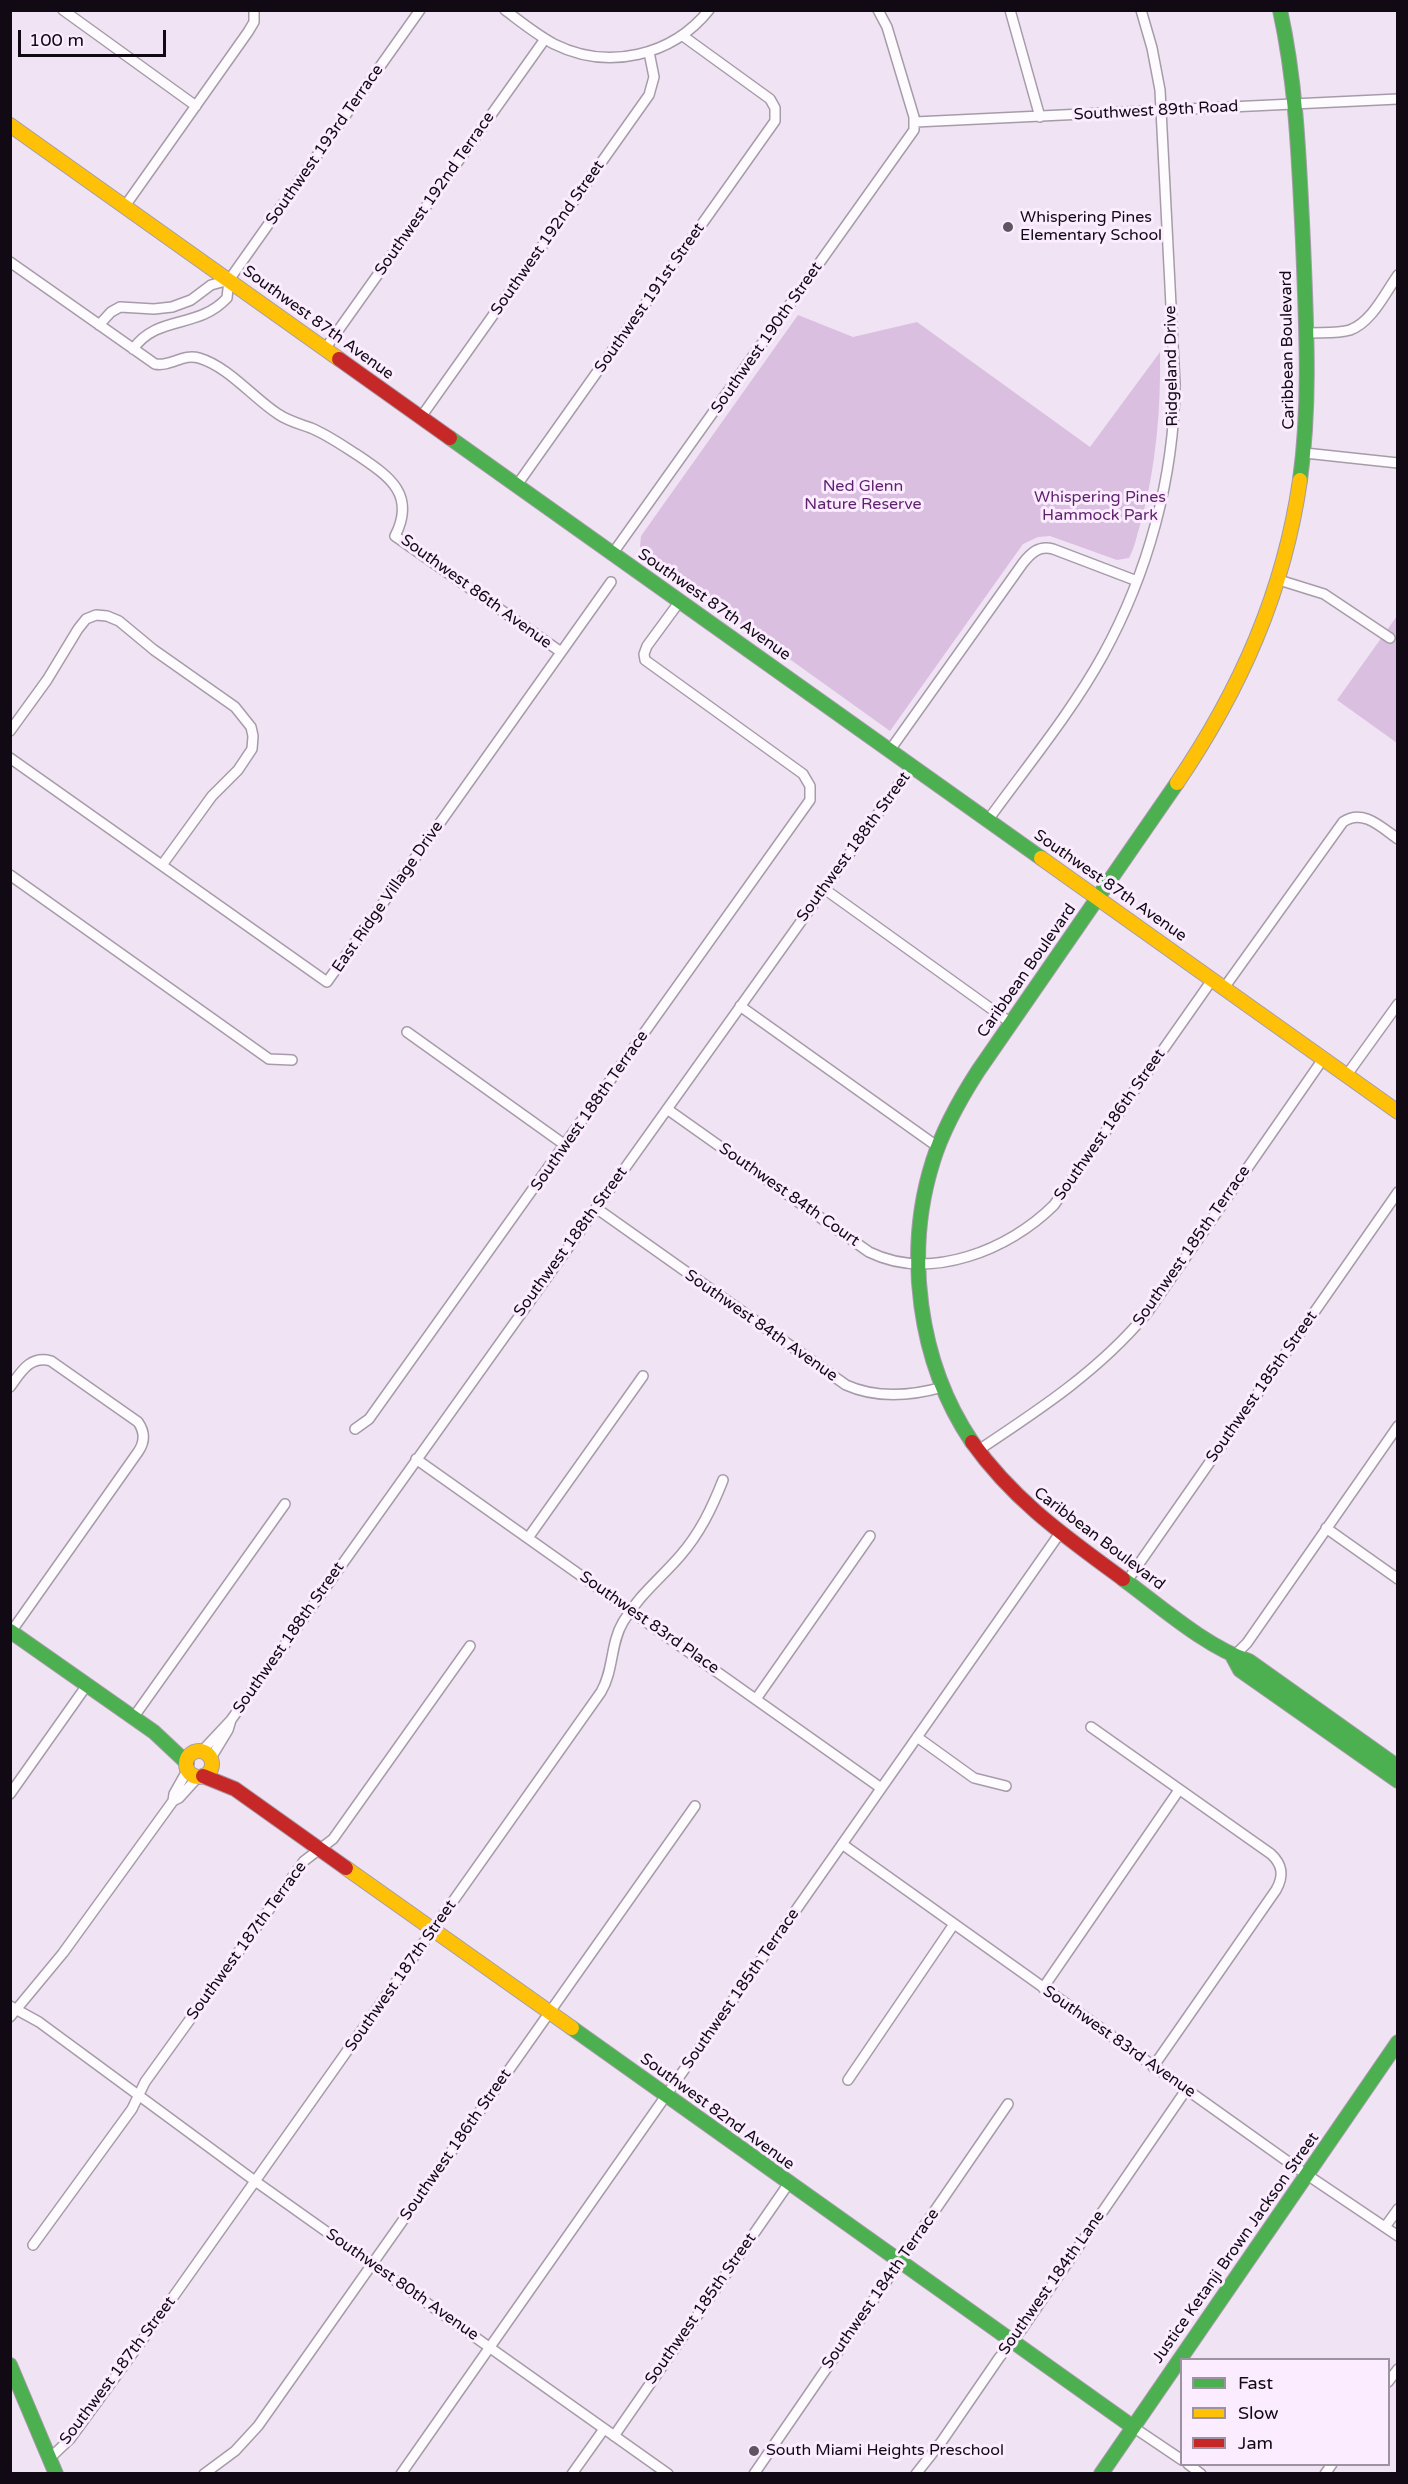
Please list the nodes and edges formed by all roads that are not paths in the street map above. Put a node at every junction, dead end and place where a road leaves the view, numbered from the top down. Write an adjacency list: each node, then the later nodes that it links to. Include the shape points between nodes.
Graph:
1 (63, 10): 15 (street)
2 (420, 10): 23 (street, Southwest 193rd Terrace)
3 (504, 10): 11 (street)
4 (709, 10): 10 (street)
5 (878, 10): 18 (street, via 887,27)
6 (1010, 10): 17 (street)
7 (1141, 10): 16 (street, Ridgeland Drive, via 1155,62)
8 (1280, 10): 14 (street, Caribbean Boulevard)
9 (254, 11): 15 (street, via 254,22 248,32)
10 (683, 36): 12 (street); 35 (street, Southwest 191st Street, via 767,97 775,108 773,126)
11 (545, 39): 12 (street, via 571,51 606,57); 31 (street, Southwest 192nd Terrace)
12 (649, 52): 32 (street, Southwest 192nd Street, via 654,76 649,96)
13 (1398, 99): 14 (street, Southwest 89th Road)
14 (1296, 104): 16 (street, Southwest 89th Road); 29 (street, Caribbean Boulevard)
15 (196, 106): 20 (street)
16 (1162, 111): 17 (street, Southwest 89th Road); 38 (street, Ridgeland Drive, via 1175,410 1161,502)
17 (1040, 117): 18 (street, Southwest 89th Road)
18 (915, 122): 36 (street, Southwest 190th Street, via 912,135)
19 (10, 125): 20 (street, Southwest 87th Avenue)
20 (125, 206): 23 (street, Southwest 87th Avenue)
21 (10, 262): 27 (street, Southwest 86th Avenue)
22 (1398, 275): 29 (street, via 1356,327)
23 (229, 280): 24 (street, via 211,285); 26 (street, Southwest 193rd Terrace, via 227,298 212,312); 31 (street, Southwest 87th Avenue)
24 (191, 300): 25 (street); 26 (street)
25 (160, 309): 27 (street, via 120,307); 28 (street)
26 (199, 317): 28 (street, Southwest 193rd Terrace)
27 (99, 325): 30 (street, Southwest 86th Avenue)
28 (163, 327): 30 (street, Southwest 193rd Terrace, via 149,332)
29 (1307, 333): 33 (street, Caribbean Boulevard)
30 (133, 349): 42 (street, Southwest 86th Avenue, via 158,365 189,357 209,362 282,417 326,435 382,472 402,498 402,519 395,536)
31 (325, 349): 32 (street, Southwest 87th Avenue)
32 (421, 417): 35 (street, Southwest 87th Avenue)
33 (1305, 453): 34 (street); 37 (street, Caribbean Boulevard)
34 (1398, 463)
35 (517, 485): 36 (street, Southwest 87th Avenue)
36 (613, 553): 40 (street, Southwest 87th Avenue)
37 (1279, 580): 41 (street, via 1324,594); 52 (street, Caribbean Boulevard, via 1255,646 1220,718)
38 (1137, 581): 44 (street, Southwest 188th Street, via 1053,549 1034,551); 47 (street, Ridgeland Drive, via 1096,667)
39 (611, 582): 42 (street, East Ridge Village Drive)
40 (680, 601): 44 (street, Southwest 87th Avenue); 64 (street, Southwest 188th Terrace, via 647,646 644,657 651,666 803,774 812,795)
41 (1390, 638)
42 (561, 652): 49 (street, East Ridge Village Drive, via 327,982)
43 (10, 731): 49 (street, via 82,623 103,615 124,625 235,707 251,728 253,745 238,770 212,796)
44 (890, 750): 46 (street, Southwest 87th Avenue)
45 (10, 758): 49 (street, East Ridge Village Drive)
46 (912, 766): 47 (street, Southwest 87th Avenue); 51 (street, Southwest 188th Street)
47 (988, 820): 52 (street, Southwest 87th Avenue)
48 (1398, 839): 54 (street, via 1366,818 1354,817 1338,827)
49 (162, 866)
50 (10, 875): 60 (street, via 269,1059)
51 (823, 888): 56 (street, Southwest 188th Street); 57 (street)
52 (1099, 898): 53 (street, Southwest 87th Avenue); 57 (street, Caribbean Boulevard)
53 (1212, 980): 54 (street, Southwest 87th Avenue); 68 (street, Southwest 186th Street, via 1047,1212 1017,1235 982,1251 952,1260)
54 (1224, 988): 59 (street, Southwest 87th Avenue)
55 (1398, 1004): 61 (street)
56 (740, 1006): 62 (street, Southwest 188th Street); 65 (street)
57 (1011, 1023): 65 (street, Caribbean Boulevard, via 966,1088)
58 (407, 1032): 64 (street)
59 (1323, 1059): 61 (street, Southwest 87th Avenue); 74 (street, Southwest 185th Terrace, via 1148,1312 1125,1339 1088,1374)
60 (292, 1060)
61 (1346, 1076): 63 (street, Southwest 87th Avenue)
62 (667, 1109): 67 (street, Southwest 188th Street); 68 (street, Southwest 84th Court, via 869,1252 892,1261)
63 (1398, 1112)
64 (566, 1145): 73 (street, Southwest 188th Terrace, via 369,1419)
65 (938, 1147): 68 (street, Caribbean Boulevard, via 925,1194)
66 (1398, 1192): 83 (street, Southwest 185th Street)
67 (596, 1208): 71 (street, Southwest 84th Avenue, via 846,1385 863,1392 893,1395); 75 (street, Southwest 188th Street)
68 (919, 1262): 71 (street, Caribbean Boulevard, via 924,1326)
69 (643, 1376): 81 (street)
70 (10, 1387): 85 (street, via 27,1365 40,1360 56,1363 134,1420 143,1435 141,1448)
71 (943, 1387): 74 (street, Caribbean Boulevard)
72 (1398, 1426): 78 (street)
73 (355, 1429)
74 (978, 1451): 79 (street, Caribbean Boulevard, via 1015,1495)
75 (416, 1459): 81 (street, Southwest 83rd Place); 93 (street, Southwest 188th Street, via 231,1720 228,1730)
76 (723, 1480): 84 (street, Southwest 187th Street, via 698,1533)
77 (285, 1504): 90 (street)
78 (1326, 1528): 82 (street); 87 (street, via 1247,1643)
79 (1060, 1533): 83 (street, Caribbean Boulevard); 92 (street, Southwest 185th Terrace)
80 (870, 1536): 89 (street)
81 (528, 1538): 84 (street, Southwest 83rd Place)
82 (1398, 1579)
83 (1127, 1581): 87 (street, Caribbean Boulevard)
84 (631, 1610): 89 (street, Southwest 83rd Place); 104 (street, Southwest 187th Street, via 618,1631 609,1676 601,1692)
85 (11, 1632): 88 (street, Southwest 82nd Avenue)
86 (470, 1646): 102 (street, Southwest 187th Terrace, via 333,1839)
87 (1233, 1657): 94 (street, Caribbean Boulevard, via 1249,1661); 95 (street, via 1240,1670)
88 (87, 1685): 90 (street, Southwest 82nd Avenue); 99 (street)
89 (756, 1700): 97 (street, Southwest 83rd Place)
90 (133, 1718): 93 (street, Southwest 82nd Avenue, via 164,1744)
91 (1091, 1727): 98 (street)
92 (917, 1737): 96 (street, via 974,1778); 97 (street, Southwest 185th Terrace)
93 (199, 1764): 102 (street, Southwest 82nd Avenue, via 231,1782 235,1789); 106 (street, Southwest 188th Street, via 63,1953)
94 (1398, 1767)
95 (1398, 1781)
96 (1006, 1786)
97 (881, 1788): 101 (street, Southwest 185th Terrace)
98 (1179, 1790): 105 (street); 109 (street, via 1271,1854 1282,1871 1276,1890)
99 (10, 1794)
100 (695, 1806): 107 (street, Southwest 186th Street)
101 (842, 1844): 103 (street, Southwest 83rd Avenue); 113 (street, Southwest 185th Terrace)
102 (319, 1848): 104 (street, Southwest 82nd Avenue); 112 (street, Southwest 187th Terrace, via 297,1870)
103 (954, 1924): 105 (street, Southwest 83rd Avenue); 110 (street)
104 (434, 1929): 107 (street, Southwest 82nd Avenue); 116 (street, Southwest 187th Street)
105 (1043, 1988): 109 (street, Southwest 83rd Avenue)
106 (12, 2011): 112 (street, Southwest 80th Avenue, via 39,2022)
107 (550, 2013): 113 (street, Southwest 82nd Avenue); 123 (street, Southwest 186th Street)
108 (1398, 2042): 115 (street, Justice Ketanji Brown Jackson Street)
109 (1153, 2067): 111 (street, Southwest 83rd Avenue)
110 (848, 2080)
111 (1186, 2090): 115 (street, Southwest 83rd Avenue); 124 (street, Southwest 184th Lane)
112 (138, 2096): 116 (street, Southwest 80th Avenue); 121 (street, Southwest 187th Terrace)
113 (666, 2096): 117 (street, Southwest 82nd Avenue); 125 (street, Southwest 185th Terrace)
114 (1008, 2104): 122 (street, Southwest 184th Terrace)
115 (1307, 2175): 119 (street, Southwest 83rd Avenue); 127 (street, Justice Ketanji Brown Jackson Street)
116 (255, 2181): 123 (street, Southwest 80th Avenue); 130 (street, Southwest 187th Street, via 70,2439)
117 (789, 2183): 122 (street, Southwest 82nd Avenue); 129 (street, Southwest 185th Street)
118 (1398, 2209): 119 (street)
119 (1384, 2228): 120 (street, Southwest 83rd Avenue)
120 (1398, 2236)
121 (33, 2245)
122 (899, 2262): 124 (street, Southwest 82nd Avenue); 137 (street, Southwest 184th Terrace)
123 (372, 2263): 125 (street, Southwest 80th Avenue); 133 (street, Southwest 186th Street, via 258,2426 235,2451)
124 (1012, 2342): 127 (street, Southwest 82nd Avenue); 138 (street, Southwest 184th Lane)
125 (490, 2347): 128 (street, Southwest 80th Avenue); 134 (street, Southwest 185th Terrace)
126 (10, 2365): 130 (street)
127 (1132, 2427): 131 (street, Southwest 82nd Avenue); 139 (street, Justice Ketanji Brown Jackson Street)
128 (604, 2428): 129 (street, Southwest 80th Avenue); 135 (street)
129 (614, 2436): 136 (street, Southwest 80th Avenue)
130 (50, 2458): 132 (street)
131 (1180, 2459)
132 (56, 2474)
133 (204, 2474)
134 (401, 2474)
135 (572, 2474)
136 (668, 2474)
137 (754, 2474)
138 (916, 2474)
139 (1101, 2474)

